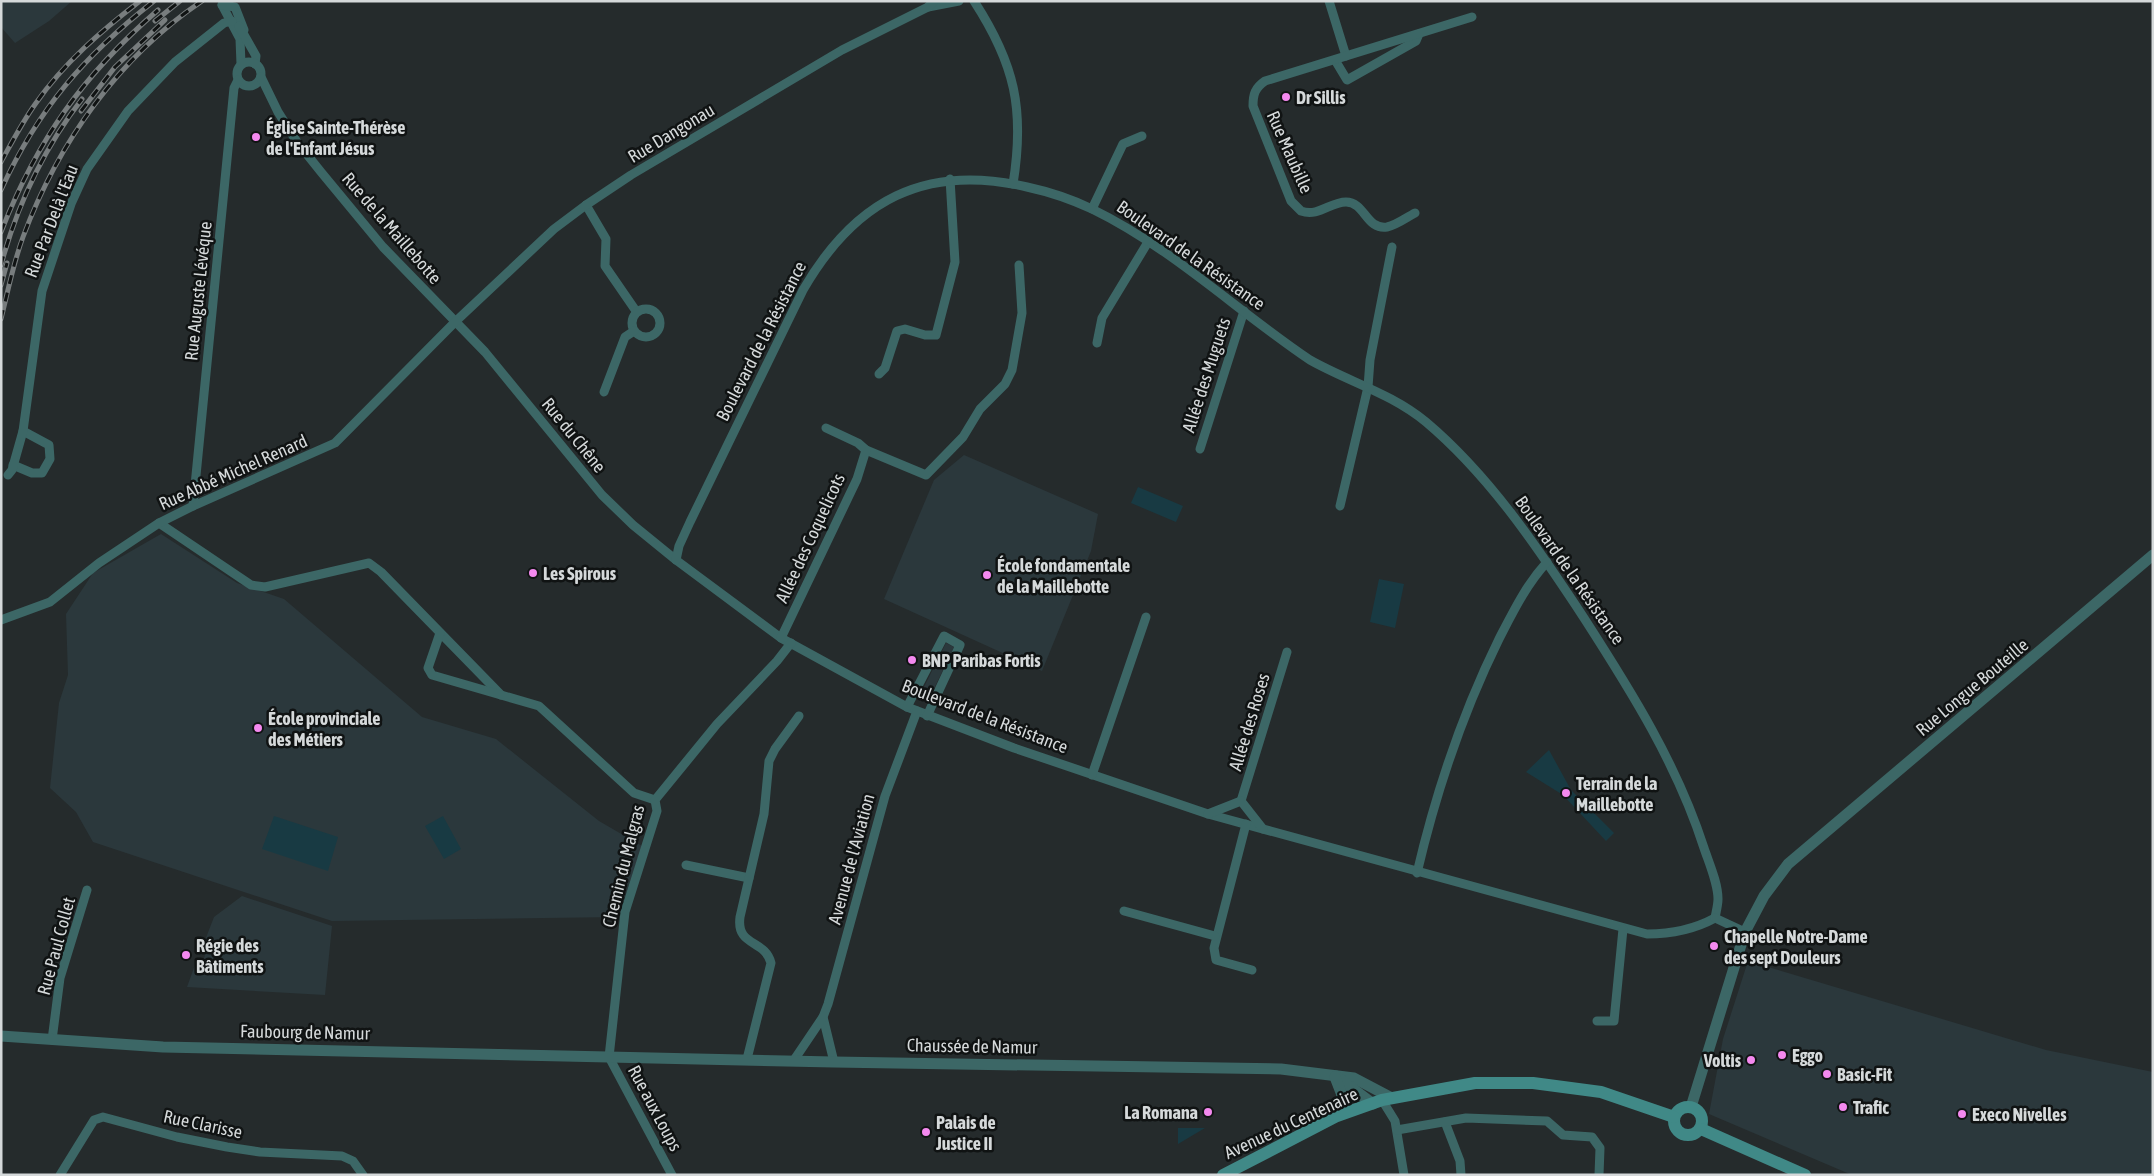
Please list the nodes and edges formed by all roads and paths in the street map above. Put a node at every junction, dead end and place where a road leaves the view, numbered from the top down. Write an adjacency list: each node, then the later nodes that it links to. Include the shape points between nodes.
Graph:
1 (959, 1): 5 (street, Rue Dangonau)
2 (974, 1): 18 (street, via 1006,60 1016,102 1018,148)
3 (1329, 1): 10 (street)
4 (225, 3): 7 (street); 9 (street, via 235,7)
5 (931, 4): 19 (street, Rue Dangonau, via 842,50)
6 (1472, 18): 8 (street, Rue Maubille)
7 (232, 21): 9 (street, via 236,21); 12 (street, via 240,39); 34 (street, Rue Par Delà l'Eau, via 224,23 175,62 116,125 87,169 71,204 42,291)
8 (1419, 34): 10 (street, Rue Maubille); 11 (street, Rue Maubille, via 1416,41 1346,80)
9 (249, 42): 13 (street, via 256,56)
10 (1346, 56): 11 (street, Rue Maubille)
11 (1335, 60): 21 (street, Rue Maubille, via 1265,81 1253,94 1253,106 1291,201 1301,212 1308,213 1317,213 1344,202 1353,204 1368,220 1386,227)
12 (241, 64): 13 (street); 15 (street, via 236,71)
13 (255, 64): 14 (street, via 260,68)
14 (261, 77): 15 (street, via 251,86); 27 (street, Rue de la Maillebotte, via 297,142 383,247)
15 (238, 80): 39 (street, Rue Auguste Lévéque, via 234,88)
16 (1142, 136): 20 (street, via 1123,144)
17 (950, 179): 18 (street, Boulevard de la Résistance); 30 (street, via 955,262 936,335 905,329 897,331 885,368); 43 (street, Boulevard de la Résistance, via 918,186 884,202 846,232 824,257 803,290 690,522)
18 (1013, 184): 20 (street, Boulevard de la Résistance, via 1048,192)
19 (586, 205): 25 (street, via 606,239 605,266); 27 (street, Rue Dangonau, via 554,229)
20 (1092, 209): 22 (street, Boulevard de la Résistance)
21 (1415, 213)
22 (1148, 242): 26 (street, Boulevard de la Résistance); 29 (street, via 1102,318)
23 (1392, 248): 31 (street, via 1370,360)
24 (1019, 265): 36 (street, via 1022,313 1012,370 1005,384 980,409 963,437 926,475)
25 (636, 311): 28 (street, via 632,321); 28 (street, via 644,308 655,312 659,326 650,336 640,336)
26 (1244, 311): 31 (street, Boulevard de la Résistance, via 1310,360); 35 (street, Allée des Muguets)
27 (455, 322): 39 (street, Rue Abbé Michel Renard, via 336,443); 43 (street, Rue du Chêne, via 490,358 606,500)
28 (634, 330): 32 (street, via 625,337)
29 (1097, 343)
30 (879, 374)
31 (1368, 387): 40 (street); 44 (street, Boulevard de la Résistance, via 1402,404 1441,436 1490,489)
32 (604, 392)
33 (826, 428): 36 (street)
34 (23, 431): 37 (street, Rue Par Delà l'Eau); 37 (street, via 49,444 50,459 42,473 32,474)
35 (1200, 449)
36 (866, 450): 48 (street, Allée des Coquelicots, via 857,479)
37 (13, 465): 38 (street, Rue Par Delà l'Eau)
38 (8, 475)
39 (193, 506): 41 (street, Rue Abbé Michel Renard)
40 (1340, 506)
41 (159, 523): 46 (street, Rue Abbé Michel Renard, via 99,563 50,602); 47 (street, via 251,585 265,587 368,563 381,572)
42 (2153, 555): 69 (street, Rue Longue Bouteille, via 1788,864 1764,896)
43 (676, 560): 48 (street, Boulevard de la Résistance)
44 (1547, 562): 63 (street, via 1534,576 1515,608 1470,702 1436,797); 67 (street, Boulevard de la Résistance, via 1643,712 1681,784 1718,898)
45 (1146, 617): 56 (street)
46 (1, 620)
47 (440, 633): 51 (street); 51 (street, via 428,668 432,675)
48 (781, 638): 49 (street, Boulevard de la Résistance)
49 (791, 643): 52 (street, Boulevard de la Résistance); 57 (street, Chemin du Malgras, via 717,724)
50 (1287, 652): 58 (street, Allée des Roses)
51 (501, 694): 57 (street, via 539,706 634,793)
52 (907, 707): 53 (street, Boulevard de la Résistance); 55 (street, via 944,636 960,645)
53 (917, 711): 55 (street, Boulevard de la Résistance); 72 (street, Avenue de l'Aviation, via 884,796)
54 (799, 716): 64 (street, via 769,761 764,814)
55 (927, 716): 56 (street, Boulevard de la Résistance)
56 (1092, 775): 59 (street, Boulevard de la Résistance)
57 (655, 800): 76 (street, Chemin du Malgras, via 657,811 653,826 627,903)
58 (1241, 801): 59 (street); 61 (street)
59 (1208, 814): 60 (street, Boulevard de la Résistance)
60 (1246, 824): 61 (street, Boulevard de la Résistance); 70 (street)
61 (1263, 829): 63 (street, Boulevard de la Résistance)
62 (686, 865): 64 (street)
63 (1416, 873): 68 (street, Boulevard de la Résistance)
64 (749, 878): 77 (street, via 738,927 747,940 769,954 771,962)
65 (88, 890): 75 (street, Rue Paul Collet, via 60,978)
66 (1124, 911): 70 (street)
67 (1715, 918): 68 (street, Boulevard de la Résistance, via 1700,926 1669,934); 69 (street)
68 (1623, 929): 73 (street, via 1614,1021)
69 (1746, 932): 82 (street)
70 (1215, 936): 71 (street, via 1216,960)
71 (1252, 970)
72 (823, 1017): 78 (street, Avenue de l'Aviation); 79 (street)
73 (1597, 1021)
74 (1, 1036): 75 (street, Faubourg de Namur)
75 (52, 1040): 76 (street, Faubourg de Namur, via 163,1047)
76 (609, 1057): 77 (street, Chaussée de Namur); 90 (street, Rue aux Loups)
77 (747, 1059): 78 (street, Chaussée de Namur)
78 (794, 1060): 79 (street, Chaussée de Namur)
79 (834, 1062): 80 (street, Chaussée de Namur, via 1276,1069)
80 (1334, 1075): 81 (street); 81 (street, Chaussée de Namur, via 1354,1078); 83 (street, via 1342,1095)
81 (1382, 1101): 83 (main road, Avenue du Centenaire); 84 (main road, Avenue du Centenaire, via 1475,1083 1533,1083 1601,1092); 87 (street)
82 (1691, 1107): 84 (main road, via 1678,1111); 86 (main road, via 1702,1116)
83 (1337, 1116): 91 (main road, Avenue du Centenaire)
84 (1674, 1117): 86 (main road, via 1674,1124 1684,1135)
85 (1445, 1122): 87 (street); 93 (street, via 1460,1160); 94 (street, via 1466,1118 1547,1121 1563,1135 1592,1137 1600,1148)
86 (1700, 1129): 95 (main road)
87 (1397, 1130): 92 (street)
88 (60, 1175): 89 (street, Rue Clarisse, via 94,1120 103,1117 227,1147 342,1156 353,1161)
89 (363, 1175)
90 (672, 1175)
91 (1223, 1175)
92 (1404, 1175)
93 (1461, 1175)
94 (1599, 1175)
95 (1805, 1175)

